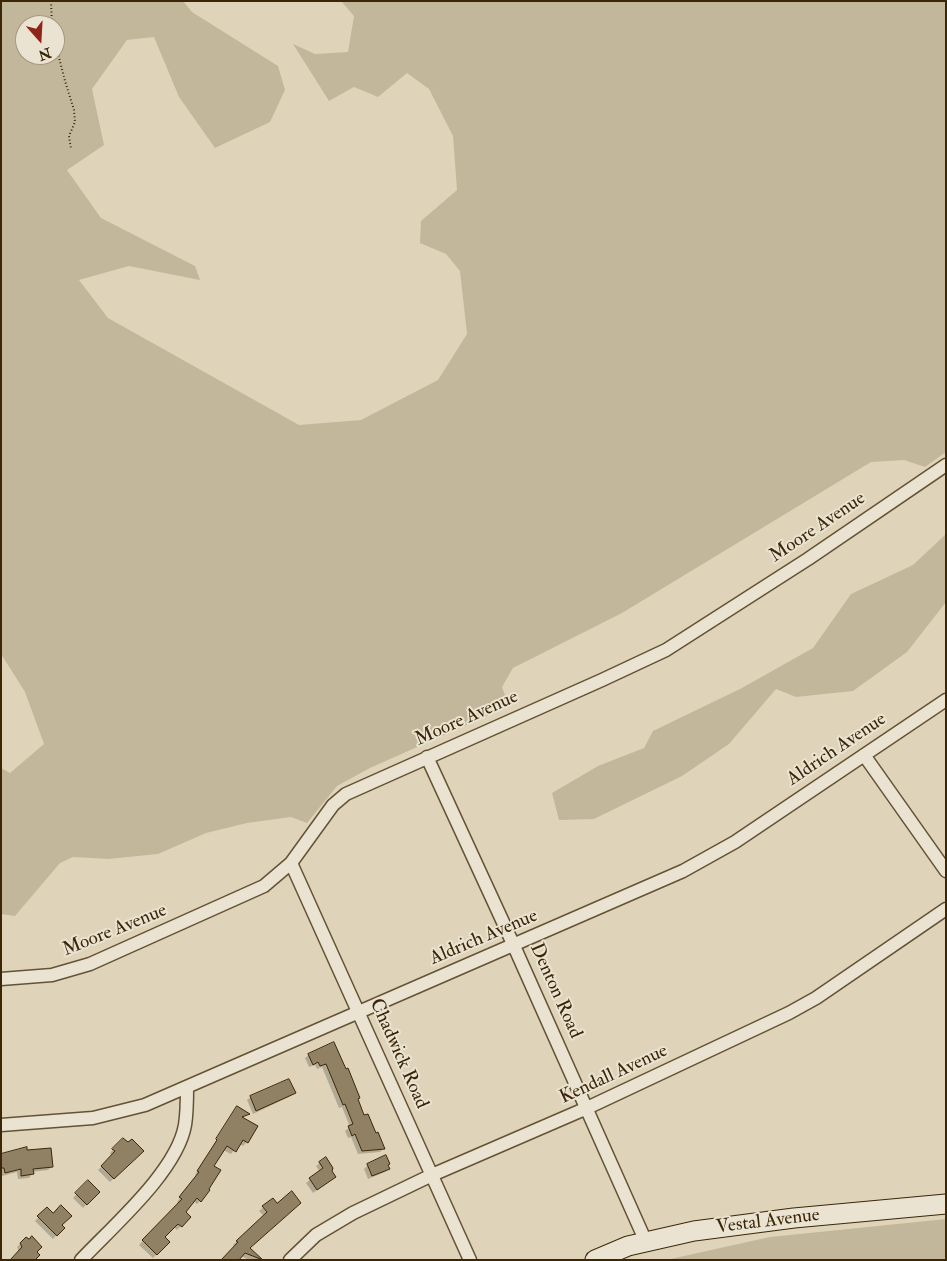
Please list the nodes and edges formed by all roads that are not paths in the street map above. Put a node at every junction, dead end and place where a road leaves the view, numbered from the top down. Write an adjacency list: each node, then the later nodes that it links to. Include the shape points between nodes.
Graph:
1 (946, 465): 4 (street, Moore Avenue, via 666,650)
2 (946, 700): 3 (street, Aldrich Avenue)
3 (864, 755): 6 (street); 8 (street, Aldrich Avenue, via 736,842 683,871)
4 (427, 757): 5 (street, Moore Avenue, via 346,794 333,805); 8 (street, Denton Road)
5 (291, 863): 9 (street, Moore Avenue, via 264,886 90,964 52,975); 10 (street, Chadwick Road)
6 (946, 871)
7 (946, 909): 12 (street, Kendall Avenue, via 789,1013)
8 (514, 946): 10 (street, Aldrich Avenue); 12 (street, Denton Road)
9 (1, 979)
10 (358, 1012): 11 (street, Aldrich Avenue); 14 (street, Chadwick Road)
11 (187, 1087): 13 (street, Aldrich Avenue, via 145,1105 93,1118); 17 (street, via 185,1126 164,1170)
12 (587, 1108): 14 (street, Kendall Avenue); 16 (street, Denton Road)
13 (1, 1125)
14 (432, 1176): 18 (street, Kendall Avenue, via 335,1222); 19 (street, Chadwick Road)
15 (946, 1204): 16 (street, Vestal Avenue, via 794,1218 694,1231)
16 (646, 1242): 20 (street, Vestal Avenue)
17 (80, 1260)
18 (290, 1260)
19 (470, 1260)
20 (595, 1260)

